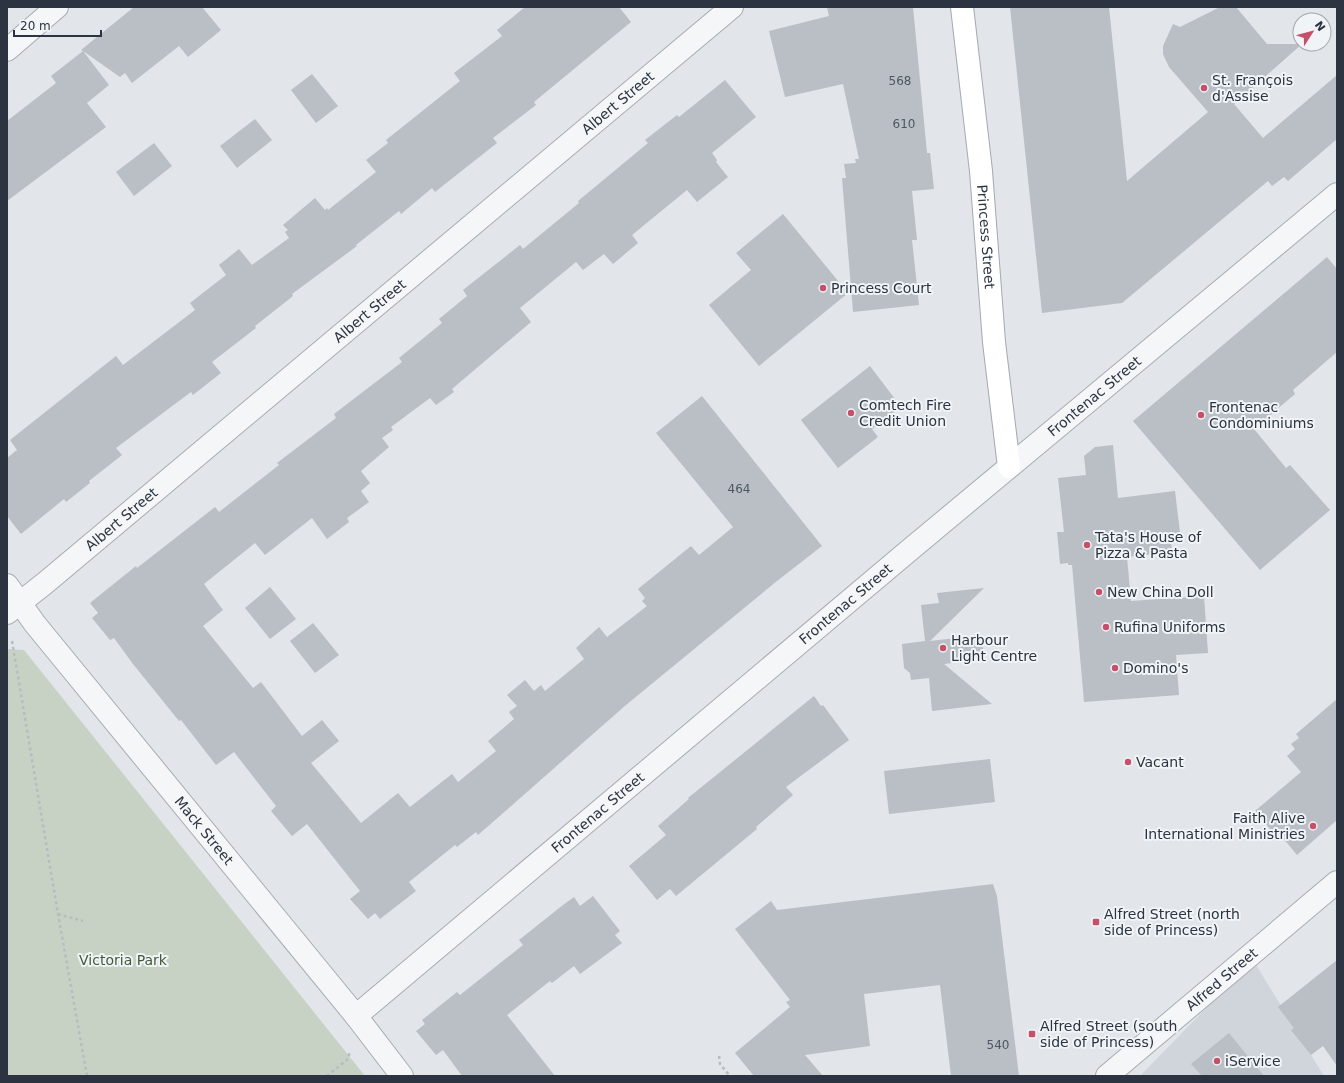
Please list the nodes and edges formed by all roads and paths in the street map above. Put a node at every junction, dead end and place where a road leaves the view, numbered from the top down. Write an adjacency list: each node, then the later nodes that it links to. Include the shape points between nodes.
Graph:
1 (58, 7): 4 (street)
2 (732, 7): 8 (street, Albert Street)
3 (962, 7): 6 (main road, Princess Street, via 981,171 994,342)
4 (7, 50)
5 (1337, 194): 6 (street, Frontenac Street)
6 (1009, 467): 13 (street, Frontenac Street)
7 (7, 585): 8 (street, Mack Street)
8 (13, 608): 13 (street, Mack Street, via 35,624)
9 (12, 641): 11 (path)
10 (1337, 882): 18 (street, Alfred Street)
11 (58, 914): 12 (path); 15 (path)
12 (83, 921)
13 (356, 1016): 16 (street, Mack Street)
14 (720, 1056): 17 (path, via 720,1064)
15 (87, 1076)
16 (402, 1076)
17 (730, 1076)
18 (1107, 1076)

